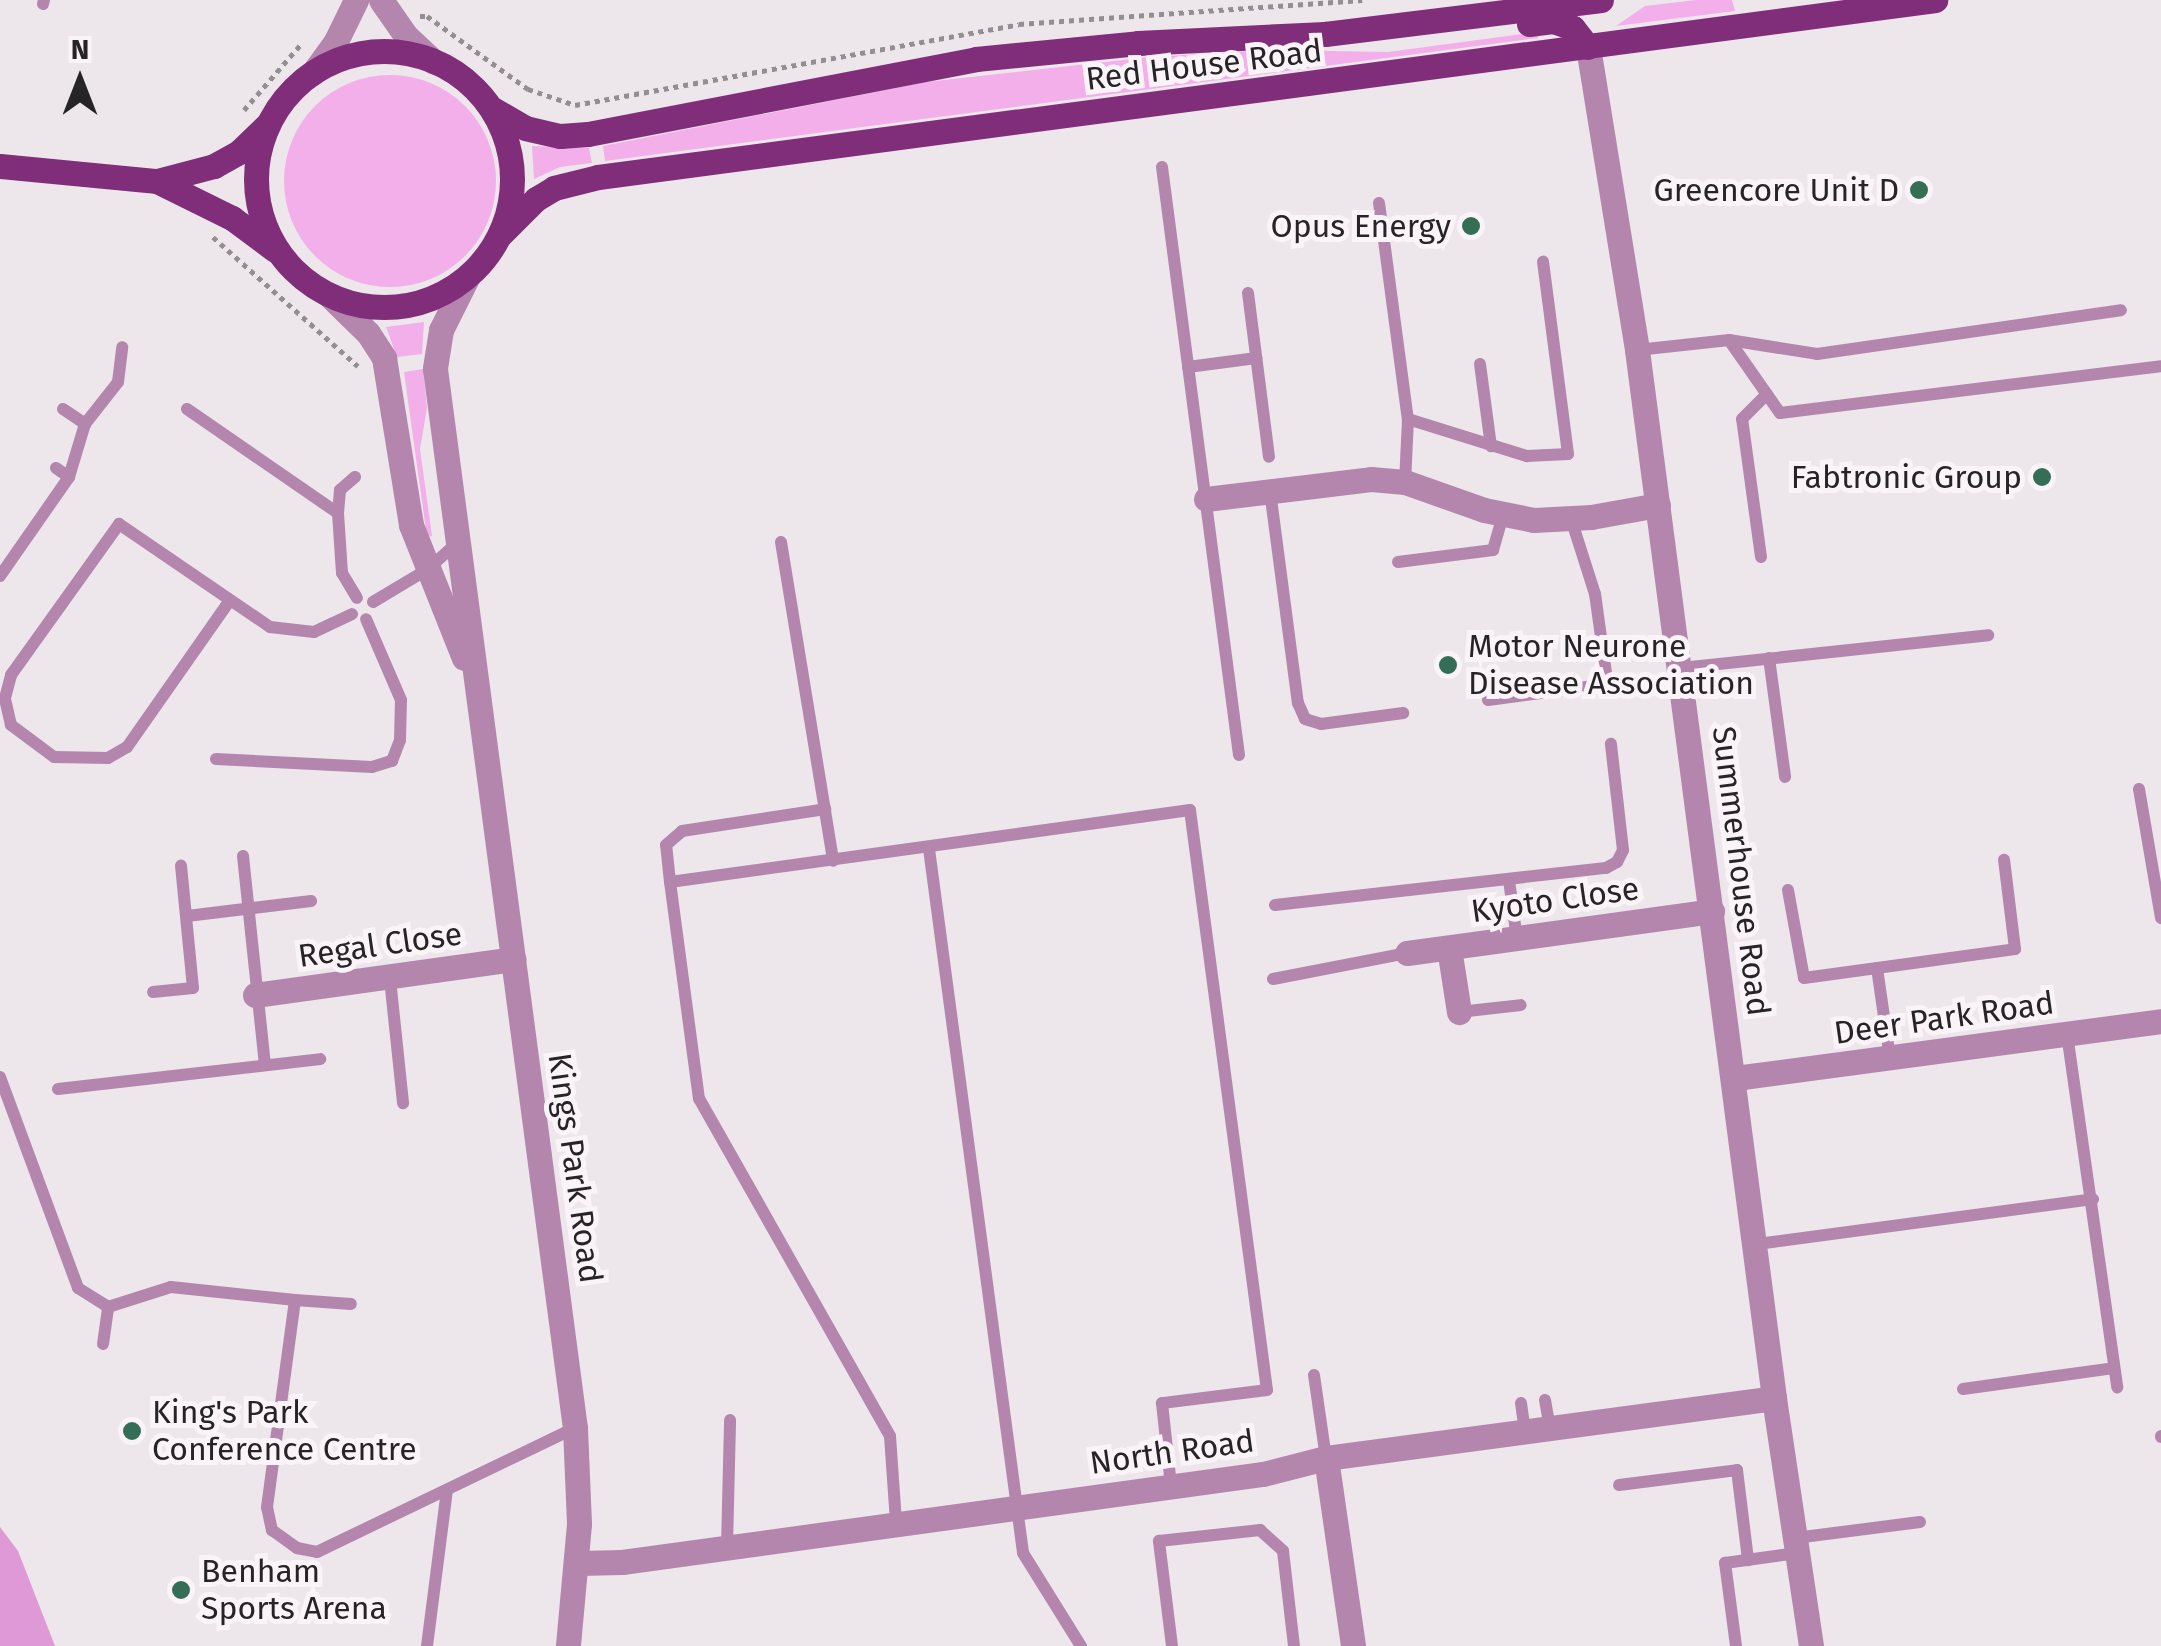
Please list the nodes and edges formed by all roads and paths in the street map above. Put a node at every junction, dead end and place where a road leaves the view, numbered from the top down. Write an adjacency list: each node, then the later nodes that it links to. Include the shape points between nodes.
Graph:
1 (356, 0): 11 (street)
2 (381, 0): 10 (street)
3 (1362, 0): 6 (path, via 1019,24 575,104 528,88)
4 (1601, 0): 8 (main road)
5 (1935, 0): 9 (main road, Red House Road)
6 (427, 16)
7 (313, 33): 13 (path)
8 (1325, 34): 9 (main road, via 1388,40 1553,21 1572,28); 12 (main road, via 976,58 588,134 525,128)
9 (1588, 47): 20 (main road, Red House Road, via 598,177 545,194); 29 (street, Summerhouse Road)
10 (433, 61): 11 (main road, via 384,51); 12 (main road)
11 (312, 73): 14 (main road)
12 (491, 108): 20 (main road, via 512,170)
13 (240, 114)
14 (268, 126): 17 (main road, via 214,166); 21 (main road, via 256,191)
15 (0, 166): 17 (main road)
16 (1162, 167): 33 (lane)
17 (157, 181): 21 (main road, via 232,218)
18 (1380, 202): 38 (lane)
19 (207, 232): 34 (path)
20 (500, 234): 23 (main road)
21 (279, 254): 25 (main road)
22 (1543, 262): 40 (lane, via 1568,454 1528,456)
23 (468, 276): 25 (main road, via 448,291 401,306); 53 (street, Kings Park Road, via 441,330 435,369)
24 (1248, 293): 30 (lane)
25 (330, 295): 56 (street, Kings Park Road, via 384,358 412,526)
26 (2121, 310): 27 (lane, via 1816,354)
27 (1728, 340): 29 (lane); 35 (lane)
28 (122, 348): 39 (lane, via 118,382)
29 (1638, 350): 48 (street, Summerhouse Road)
30 (1256, 358): 33 (lane); 41 (lane)
31 (1480, 364): 40 (lane)
32 (2161, 366): 35 (lane, via 1780,414)
33 (1188, 368): 47 (lane)
34 (366, 372)
35 (1767, 394): 54 (lane, via 1742,419)
36 (63, 409): 39 (lane)
37 (187, 409): 49 (lane)
38 (1408, 419): 40 (lane); 45 (lane)
39 (85, 424): 44 (lane)
40 (1491, 446)
41 (1269, 456)
42 (56, 468): 44 (lane)
43 (355, 476): 49 (lane, via 340,490)
44 (69, 478): 57 (lane)
45 (1405, 482): 46 (street, via 1342,481); 50 (street)
46 (1270, 492): 47 (street); 68 (lane, via 1304,719 1321,724)
47 (1206, 499): 70 (lane)
48 (1658, 505): 51 (street); 65 (street, Summerhouse Road)
49 (338, 513): 58 (lane, via 342,573)
50 (1503, 515): 51 (street); 55 (lane, via 1493,550)
51 (1572, 519): 67 (lane, via 1595,594 1606,673 1586,687)
52 (780, 542): 74 (lane)
53 (457, 543): 56 (lane); 66 (street, Kings Park Road)
54 (1761, 556)
55 (1398, 562)
56 (428, 568): 60 (lane); 66 (street, Kings Park Road)
57 (0, 576)
58 (356, 598): 60 (lane); 61 (lane)
59 (228, 602): 59 (lane, via 119,524 11,675 5,698 11,725 54,757 108,758 127,747); 61 (lane, via 270,627 314,632)
60 (373, 602): 62 (lane)
61 (352, 614): 62 (lane)
62 (366, 619): 71 (lane, via 401,700 392,761 372,768)
63 (1988, 634): 64 (lane)
64 (1768, 658): 65 (lane); 72 (lane)
65 (1682, 668): 86 (street, Summerhouse Road)
66 (481, 700): 92 (street, Kings Park Road)
67 (1488, 700)
68 (1404, 713)
69 (1610, 744): 80 (lane, via 1623,850 1617,862)
70 (1239, 755)
71 (216, 759)
72 (1786, 777)
73 (2140, 789): 88 (lane)
74 (825, 808): 78 (lane); 81 (lane, via 682,831 666,846)
75 (929, 849): 78 (lane); 127 (lane, via 1190,810 1267,1390 1162,1402); 129 (lane)
76 (243, 856): 85 (lane, Regal Close)
77 (2004, 860): 93 (lane, via 2015,949)
78 (834, 861): 81 (lane)
79 (182, 866): 87 (lane)
80 (1509, 880): 84 (lane); 89 (lane)
81 (670, 882): 130 (lane, via 699,1099 890,1436)
82 (1788, 890): 93 (lane, via 1804,978)
83 (311, 901): 85 (lane)
84 (1275, 905)
85 (248, 909): 87 (lane); 97 (lane, Regal Close)
86 (1712, 911): 89 (street, Kyoto Close); 106 (street, Summerhouse Road)
87 (188, 916): 96 (lane, via 193,988)
88 (2161, 918)
89 (1518, 938): 90 (street, Kyoto Close)
90 (1450, 948): 91 (street, Kyoto Close); 99 (street)
91 (1407, 953): 95 (lane)
92 (514, 959): 94 (street, Regal Close); 123 (street, Kings Park Road)
93 (1877, 968): 102 (lane)
94 (390, 979): 97 (street, Regal Close); 108 (lane)
95 (1273, 979)
96 (153, 992)
97 (256, 995): 104 (lane, Regal Close)
98 (1522, 1006): 99 (lane)
99 (1459, 1012)
100 (2161, 1021): 101 (street, Deer Park Road)
101 (2067, 1034): 102 (street, Deer Park Road); 109 (lane)
102 (1890, 1058): 106 (street, Deer Park Road)
103 (320, 1059): 104 (lane)
104 (265, 1065): 107 (lane)
105 (0, 1077): 113 (lane, via 78,1288)
106 (1735, 1078): 110 (street, Summerhouse Road)
107 (58, 1089)
108 (402, 1103)
109 (2093, 1199): 110 (lane); 115 (lane)
110 (1757, 1244): 119 (street, Summerhouse Road)
111 (295, 1300): 112 (lane); 113 (lane, via 171,1287); 128 (lane, via 267,1507 272,1530 316,1552)
112 (351, 1304)
113 (108, 1307): 114 (lane)
114 (103, 1344)
115 (2114, 1368): 117 (lane); 118 (lane)
116 (1314, 1375): 125 (lane)
117 (2117, 1387)
118 (1963, 1388)
119 (1774, 1398): 124 (street, North Road); 133 (street, Summerhouse Road)
120 (1545, 1400): 124 (lane)
121 (1521, 1403): 124 (lane)
122 (730, 1420): 132 (lane)
123 (575, 1428): 128 (lane); 135 (street, Kings Park Road)
124 (1537, 1430): 125 (street, North Road)
125 (1326, 1458): 127 (street, North Road); 141 (street)
126 (1619, 1485): 134 (lane, via 1736,1470)
127 (1171, 1486): 129 (street, North Road)
128 (447, 1490): 136 (lane)
129 (1018, 1506): 130 (street, North Road); 138 (lane, via 1024,1554)
130 (896, 1522): 132 (street, North Road)
131 (1920, 1522): 133 (lane)
132 (727, 1546): 135 (street, North Road)
133 (1796, 1546): 134 (lane); 143 (street, Summerhouse Road)
134 (1748, 1560): 142 (lane, via 1725,1562)
135 (578, 1563): 137 (street, Kings Park Road)
136 (427, 1646)
137 (568, 1646)
138 (1082, 1646)
139 (1172, 1646): 140 (lane, via 1159,1541 1260,1530 1283,1551)
140 (1294, 1646)
141 (1353, 1646)
142 (1736, 1646)
143 (1811, 1646)

